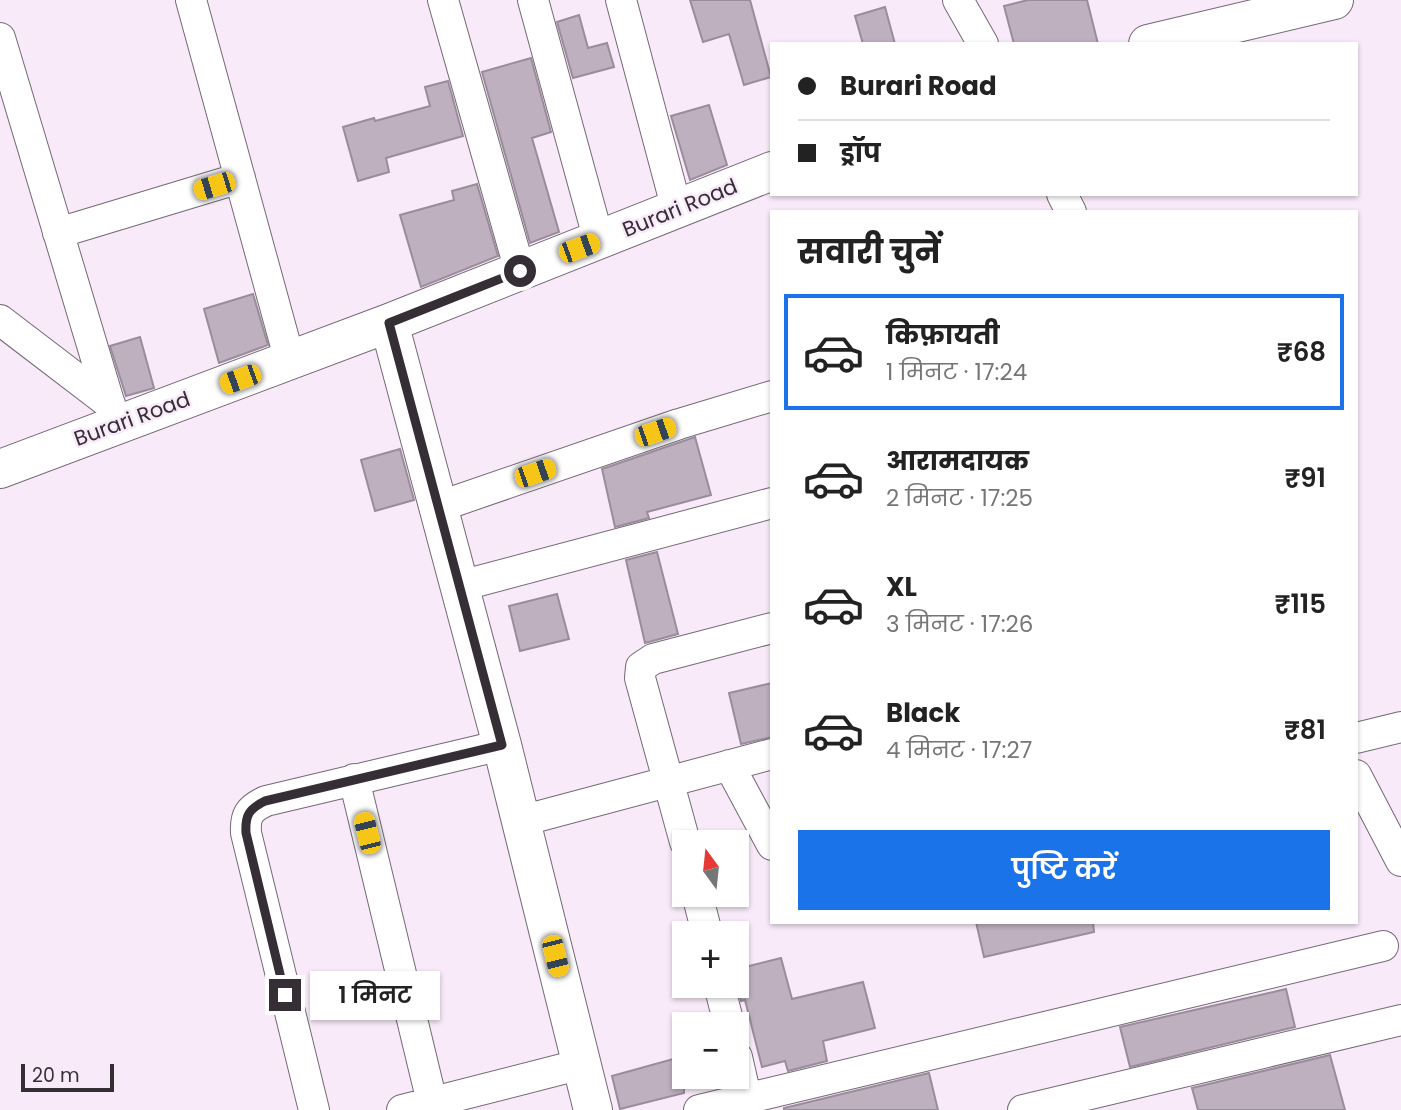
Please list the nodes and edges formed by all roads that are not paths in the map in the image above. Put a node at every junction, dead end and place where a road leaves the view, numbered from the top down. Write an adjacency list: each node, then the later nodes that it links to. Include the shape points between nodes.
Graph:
1 (191, 0): 11 (street)
2 (443, 0): 15 (street)
3 (533, 0): 14 (street)
4 (621, 0): 12 (street)
5 (958, 0): 8 (street)
6 (1334, 0): 9 (main road)
7 (0, 38): 13 (street)
8 (982, 42)
9 (1156, 42)
10 (770, 172): 12 (main road, Burari Road)
11 (240, 178): 13 (street); 18 (street)
12 (677, 210): 14 (main road, Burari Road)
13 (58, 233): 20 (street)
14 (599, 241): 15 (main road, Burari Road)
15 (520, 271): 17 (main road, Burari Road)
16 (0, 320): 20 (street)
17 (389, 323): 18 (main road, Burari Road); 23 (main road)
18 (290, 361): 20 (main road, Burari Road)
19 (770, 397): 23 (street)
20 (113, 414): 21 (main road, Burari Road)
21 (0, 469)
22 (770, 504): 24 (street)
23 (438, 507): 24 (main road)
24 (460, 586): 28 (main road)
25 (770, 629): 33 (street, via 653,659 641,667 640,678)
26 (1401, 727): 27 (street)
27 (1358, 738)
28 (502, 745): 31 (street); 34 (main road)
29 (770, 755): 30 (street)
30 (729, 765): 33 (street); 36 (street)
31 (354, 779): 41 (street); 43 (street, via 265,801 252,807 245,818)
32 (1358, 779): 37 (street)
33 (670, 781): 34 (street); 35 (street)
34 (521, 821): 40 (main road)
35 (682, 830)
36 (770, 841)
37 (1401, 861)
38 (1383, 946): 42 (street)
39 (1401, 1020): 47 (street)
40 (582, 1064): 41 (street); 45 (main road)
41 (432, 1102): 44 (street)
42 (748, 1104): 46 (street)
43 (314, 1110)
44 (402, 1110)
45 (593, 1110)
46 (698, 1110)
47 (1023, 1110)

